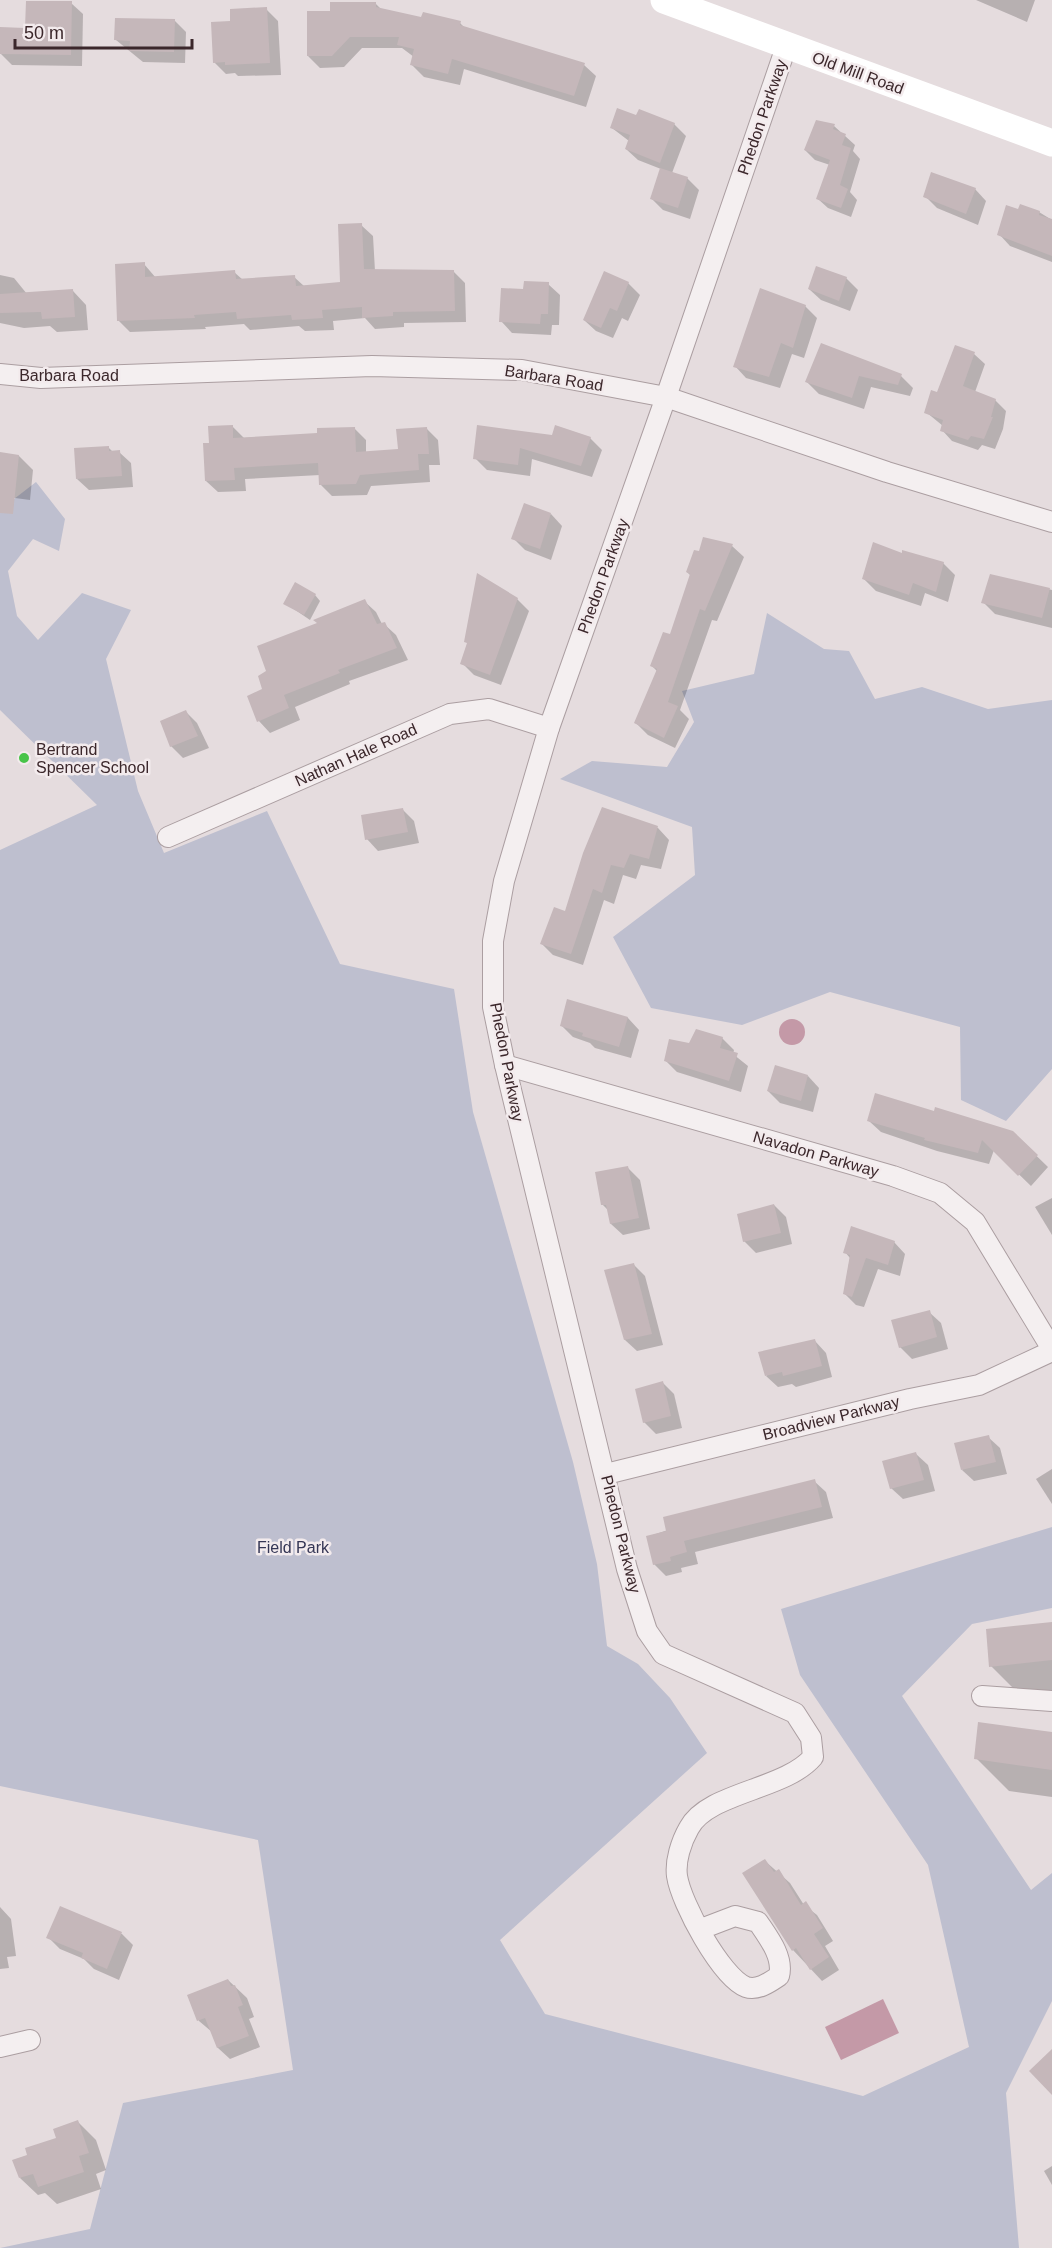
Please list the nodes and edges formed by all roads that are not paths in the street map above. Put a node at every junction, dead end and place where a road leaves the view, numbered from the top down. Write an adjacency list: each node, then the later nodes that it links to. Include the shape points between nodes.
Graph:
1 (664, 0): 2 (street, Old Mill Road)
2 (786, 47): 3 (street, Old Mill Road); 5 (street, Phedon Parkway)
3 (1052, 143)
4 (0, 374): 5 (street, Barbara Road, via 41,378 372,366 522,370)
5 (666, 397): 6 (street, Barbara Road, via 887,472); 7 (street, Phedon Parkway)
6 (1052, 522)
7 (549, 728): 8 (street, Nathan Hale Road, via 489,709 450,714); 9 (street, Phedon Parkway, via 504,881 493,941 494,1007)
8 (168, 837)
9 (505, 1065): 10 (street, Navadon Parkway, via 893,1176 940,1193 975,1222); 11 (street, Phedon Parkway)
10 (1052, 1350): 11 (street, Broadview Parkway, via 979,1385)
11 (606, 1474): 14 (street, Phedon Parkway, via 643,1621 663,1654 795,1713 811,1738 813,1757 802,1770 713,1806 690,1825 679,1851 677,1876 686,1904)
12 (982, 1696): 13 (street)
13 (1052, 1701)
14 (701, 1929)
15 (30, 2040): 16 (street)
16 (0, 2048)

